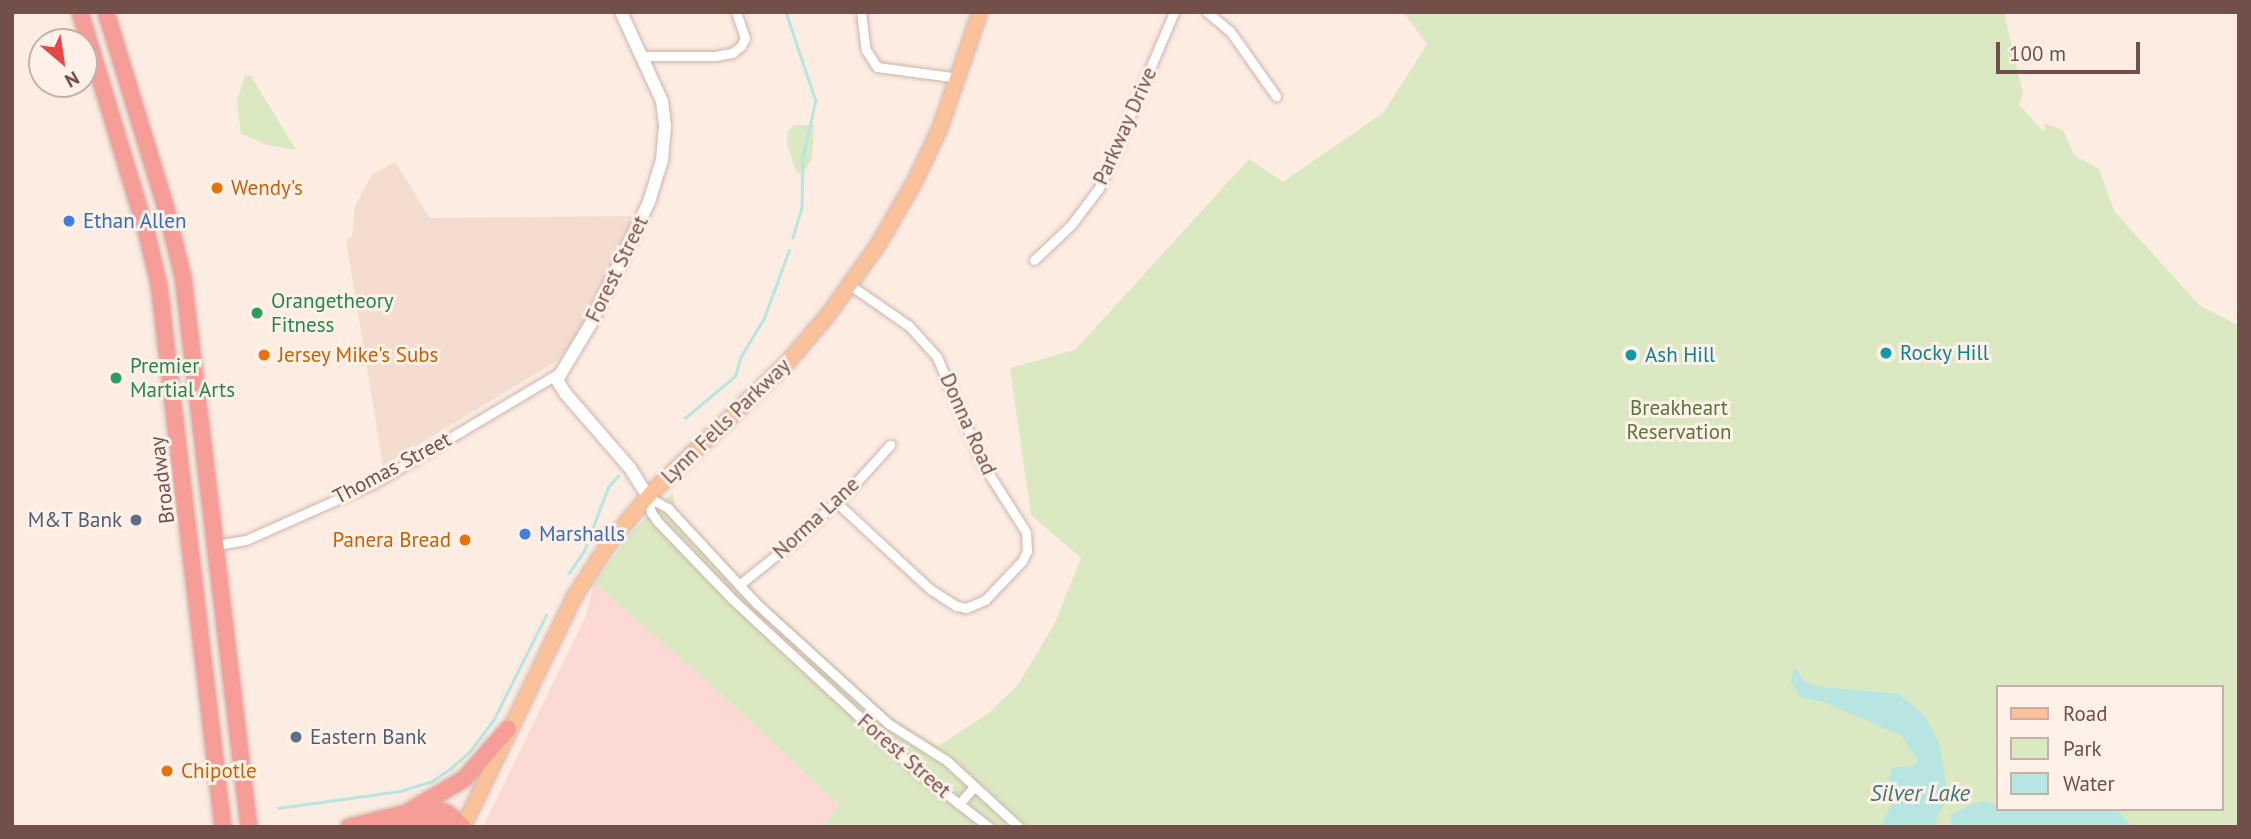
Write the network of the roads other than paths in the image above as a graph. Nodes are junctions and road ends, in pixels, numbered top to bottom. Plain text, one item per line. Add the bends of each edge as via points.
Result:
1 (80, 12) edge
2 (106, 12) edge
3 (621, 12) edge
4 (736, 12) edge
5 (861, 12) edge
6 (980, 12) edge
7 (1174, 12) edge
8 (1207, 12) edge
9 (643, 55) junction
10 (959, 78) junction
11 (1276, 96) dead end
12 (1034, 260) dead end
13 (850, 285) junction
14 (559, 373) junction
15 (890, 445) dead end
16 (648, 497) junction
17 (836, 502) junction
18 (217, 545) junction
19 (738, 585) junction
20 (508, 729) junction
21 (974, 787) junction
22 (959, 804) junction
23 (411, 810) junction
24 (223, 827) edge
25 (249, 827) edge
26 (349, 827) edge
27 (398, 827) edge
28 (443, 827) edge
29 (452, 827) edge
30 (463, 827) edge
31 (989, 827) edge
32 (1019, 827) edge

1 - 24 highway, Broadway via 146,230 160,293
2 - 18 highway via 179,255
3 - 9 street, Forest Street
4 - 9 street via 744,40 732,53 715,57
5 - 10 street via 866,50 877,67
6 - 10 main road, Lynn Fells Parkway
7 - 12 street, Parkway Drive via 1107,175 1072,225
8 - 11 street via 1230,31
9 - 14 street, Forest Street via 660,94 664,118 657,181 590,324
10 - 13 main road, Lynn Fells Parkway via 915,181
13 - 16 main road, Lynn Fells Parkway via 787,363
13 - 17 street, Donna Road via 909,326 937,357 982,463 1026,532 1027,551 985,600 966,608 956,606 930,589
14 - 16 street, Forest Street via 559,385 630,468
14 - 18 street, Thomas Street via 374,483 246,540
15 - 17 street, Norma Lane
16 - 19 street, Forest Street via 668,508
16 - 20 main road, Lynn Fells Parkway via 586,578
16 - 22 street, Forest Street via 658,522 732,599
17 - 19 street, Norma Lane
18 - 25 highway
19 - 21 street, Forest Street via 889,724 947,761
20 - 23 highway via 464,779
20 - 30 main road, Lynn Fells Parkway
21 - 22 street, Forest Street
21 - 32 street, Forest Street
22 - 31 street, Forest Street
23 - 26 highway
23 - 30 highway via 443,811
27 - 28 highway
29 - 30 highway

